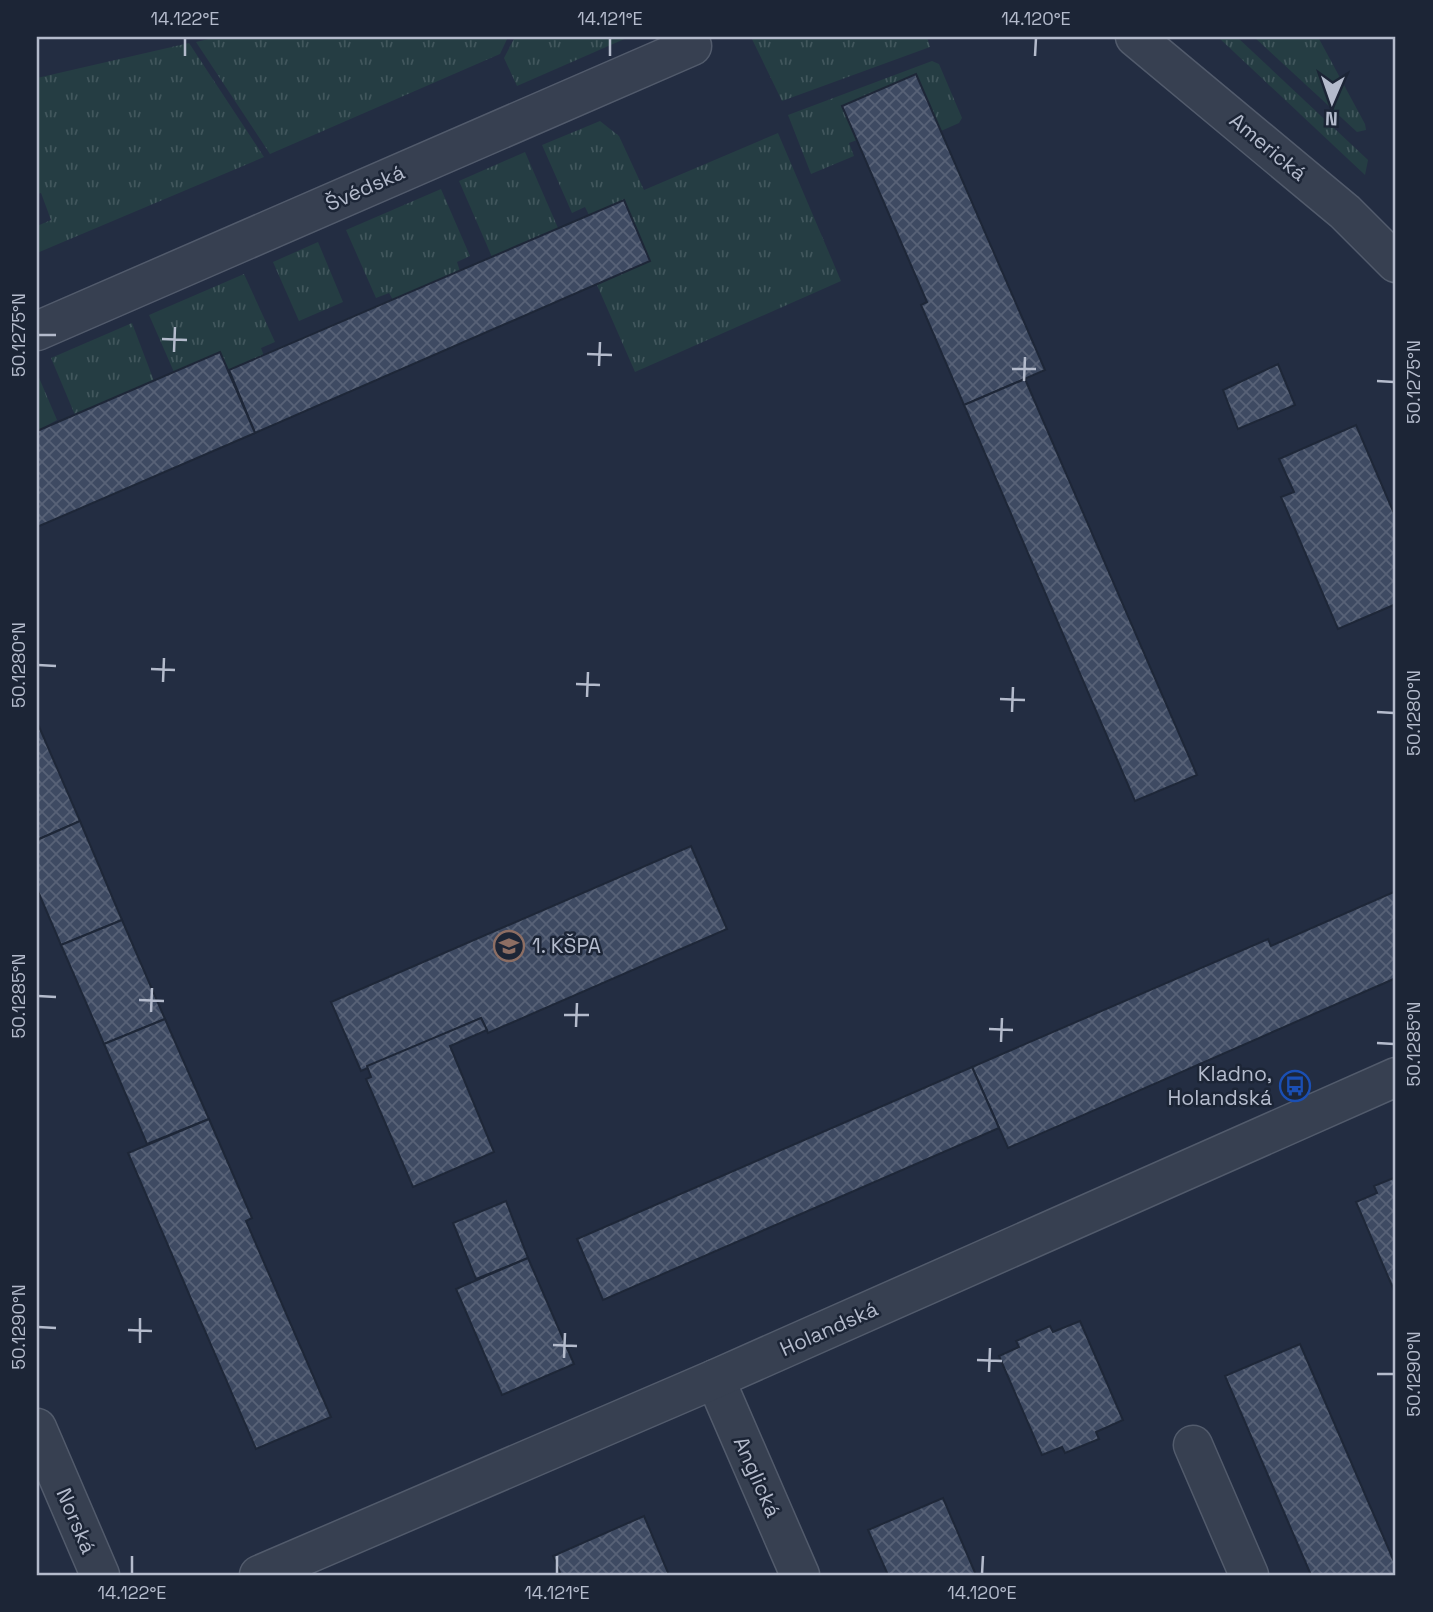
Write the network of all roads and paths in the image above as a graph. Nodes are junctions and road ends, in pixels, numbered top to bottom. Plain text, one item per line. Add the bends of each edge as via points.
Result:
1 (1135, 37) edge
2 (692, 46) dead end
3 (1396, 263) edge
4 (37, 331) edge
5 (1396, 1077) edge
6 (715, 1379) junction
7 (37, 1428) edge
8 (1193, 1445) dead end
9 (100, 1575) edge
10 (258, 1575) edge
11 (800, 1575) edge
12 (1249, 1575) edge

1 - 3 street, Americká via 1345,212
2 - 4 street, Švédská
5 - 6 street, Holandská
6 - 10 street, Holandská
6 - 11 street, Anglická
7 - 9 street, Norská
8 - 12 street

